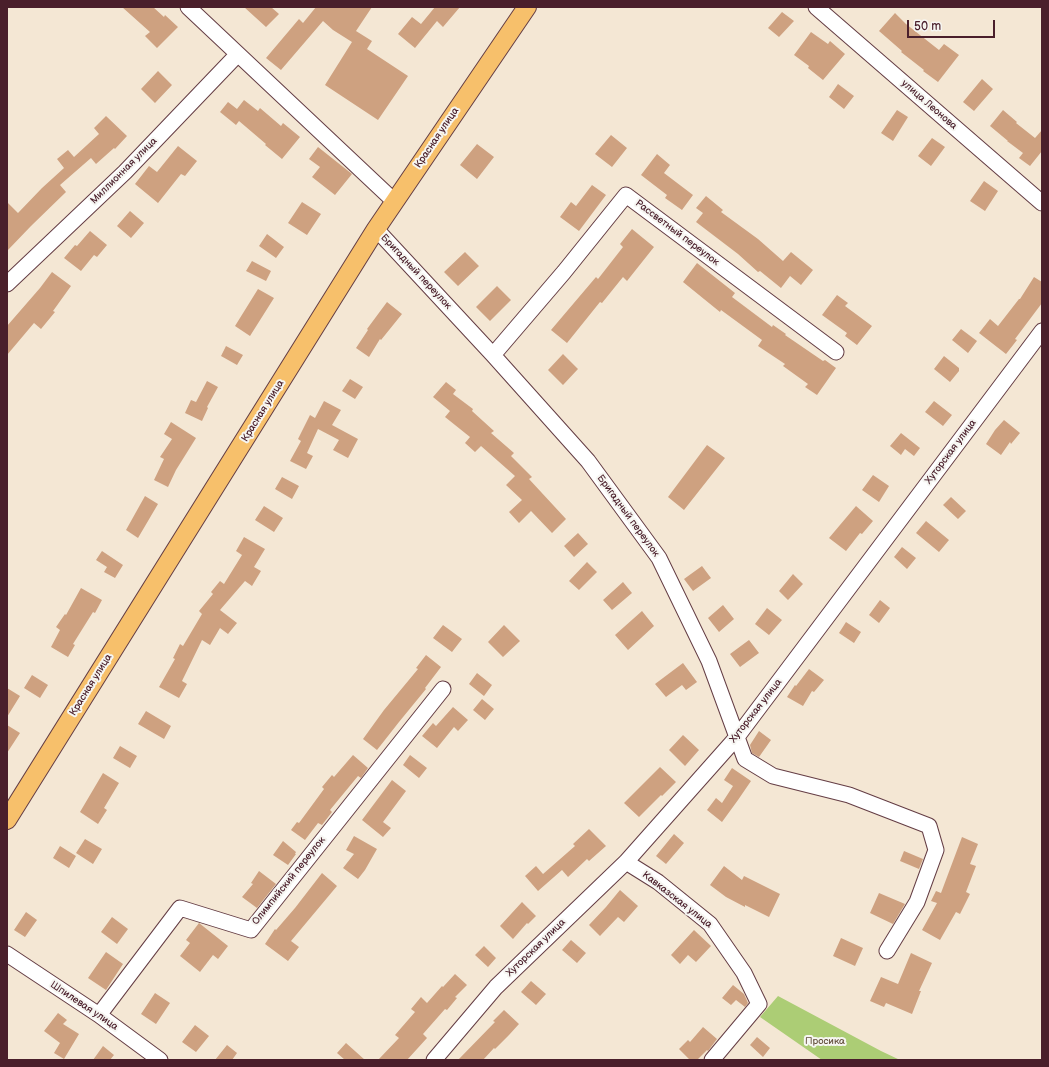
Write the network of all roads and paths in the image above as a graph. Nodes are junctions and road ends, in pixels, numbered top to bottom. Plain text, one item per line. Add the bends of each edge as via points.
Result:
1 (527, 7) edge
2 (816, 7) edge
3 (195, 10) edge
4 (237, 55) junction
5 (394, 201) junction
6 (1042, 203) edge
7 (376, 229) junction
8 (7, 284) edge
9 (1042, 331) edge
10 (836, 352) dead end
11 (493, 355) junction
12 (443, 689) dead end
13 (737, 737) junction
14 (7, 820) edge
15 (626, 862) junction
16 (887, 951) dead end
17 (7, 954) edge
18 (99, 1015) junction
19 (160, 1060) edge
20 (434, 1060) edge
21 (712, 1060) edge

1 - 5 main road, Красная улица
2 - 6 street, улица Леонова
3 - 4 street
4 - 5 street
4 - 8 street, Миллионная улица via 125,172
5 - 7 main road, Красная улица
7 - 11 street, Бригадный переулок
7 - 14 main road, Красная улица
9 - 13 street, Хуторская улица
10 - 11 street, Рассветный переулок via 626,195
11 - 13 street, Бригадный переулок via 588,461 659,558 709,661
12 - 18 street, Олимпийский переулок via 251,930 180,908
13 - 15 street, Хуторская улица
13 - 16 street, Бригадный переулок via 745,759 773,776 849,795 929,826 936,850 917,902
15 - 20 street, Хуторская улица via 496,987
15 - 21 street, Кавказская улица via 658,882 710,924 744,973 759,1004
17 - 18 street, Шпилевая улица
18 - 19 street, Шпилевая улица

